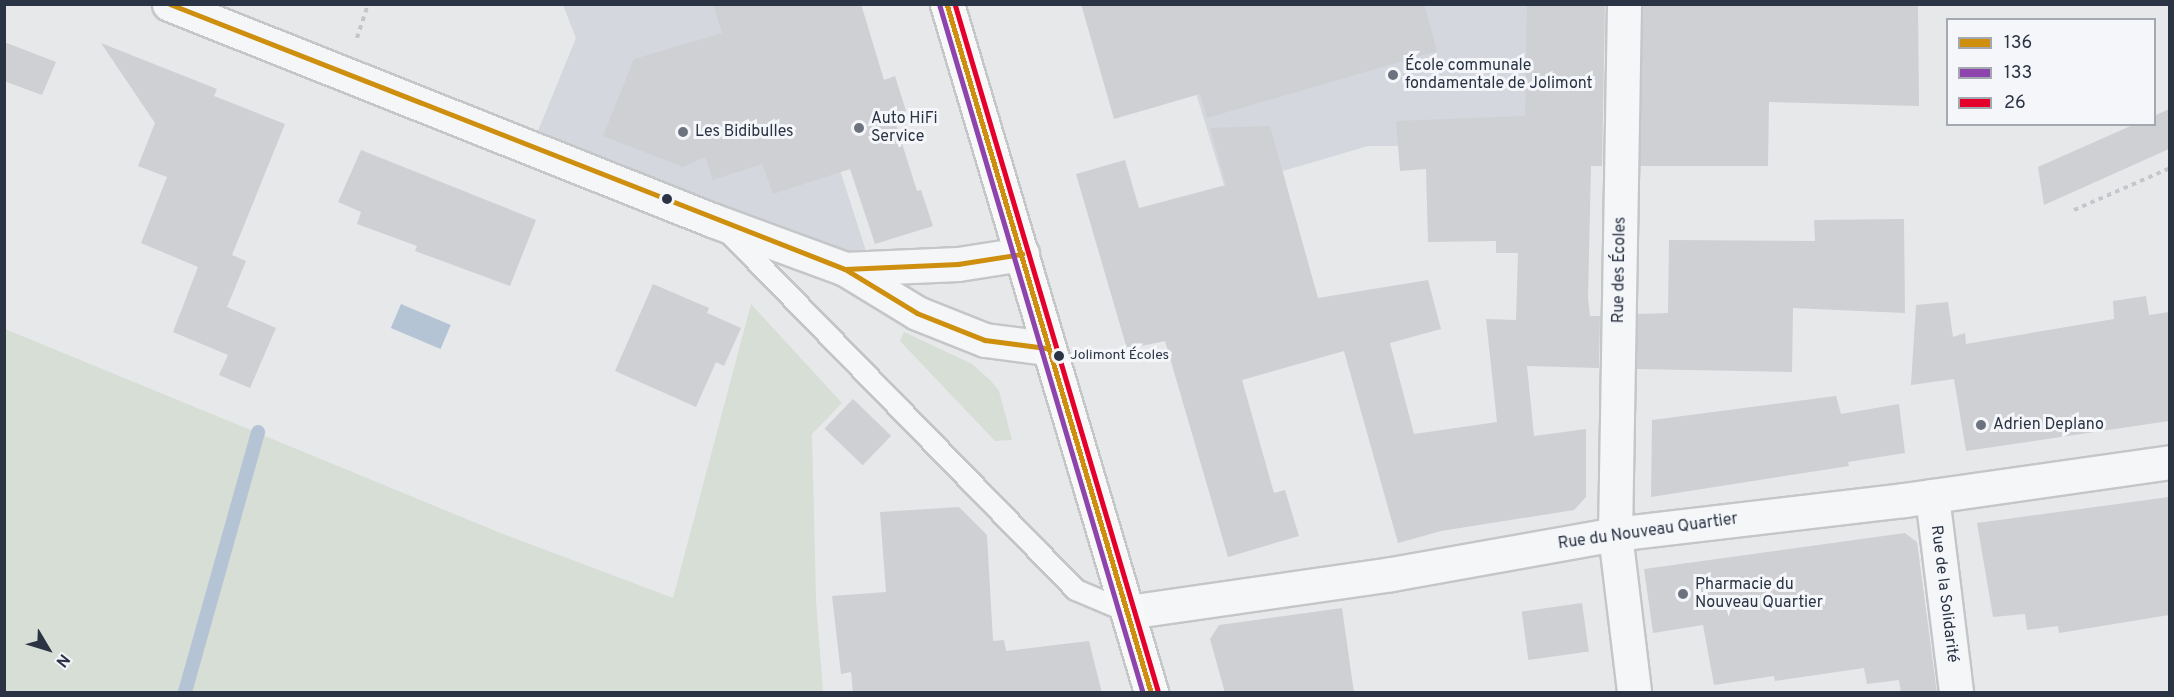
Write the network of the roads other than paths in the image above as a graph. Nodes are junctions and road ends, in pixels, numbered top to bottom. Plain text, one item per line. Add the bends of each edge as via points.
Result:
1 (169, 4) edge
2 (947, 4) edge
3 (1624, 4) edge
4 (719, 223) junction
5 (1022, 254) junction
6 (845, 269) junction
7 (1047, 348) junction
8 (2169, 462) edge
9 (1932, 496) junction
10 (1616, 534) junction
11 (1128, 612) junction
12 (1151, 693) edge
13 (1634, 693) edge
14 (1956, 693) edge

1 - 4 street
2 - 5 main road
3 - 10 street, Rue des Écoles
4 - 6 street
4 - 11 lane via 1076,590
5 - 6 street via 958,264
5 - 7 main road
6 - 7 street via 917,313 985,340
7 - 11 main road
8 - 9 street, Rue du Nouveau Quartier
9 - 10 street, Rue du Nouveau Quartier
9 - 14 street, Rue de la Solidarité
10 - 11 street, Rue du Nouveau Quartier via 1391,574
10 - 13 street, Rue des Écoles
11 - 12 main road

